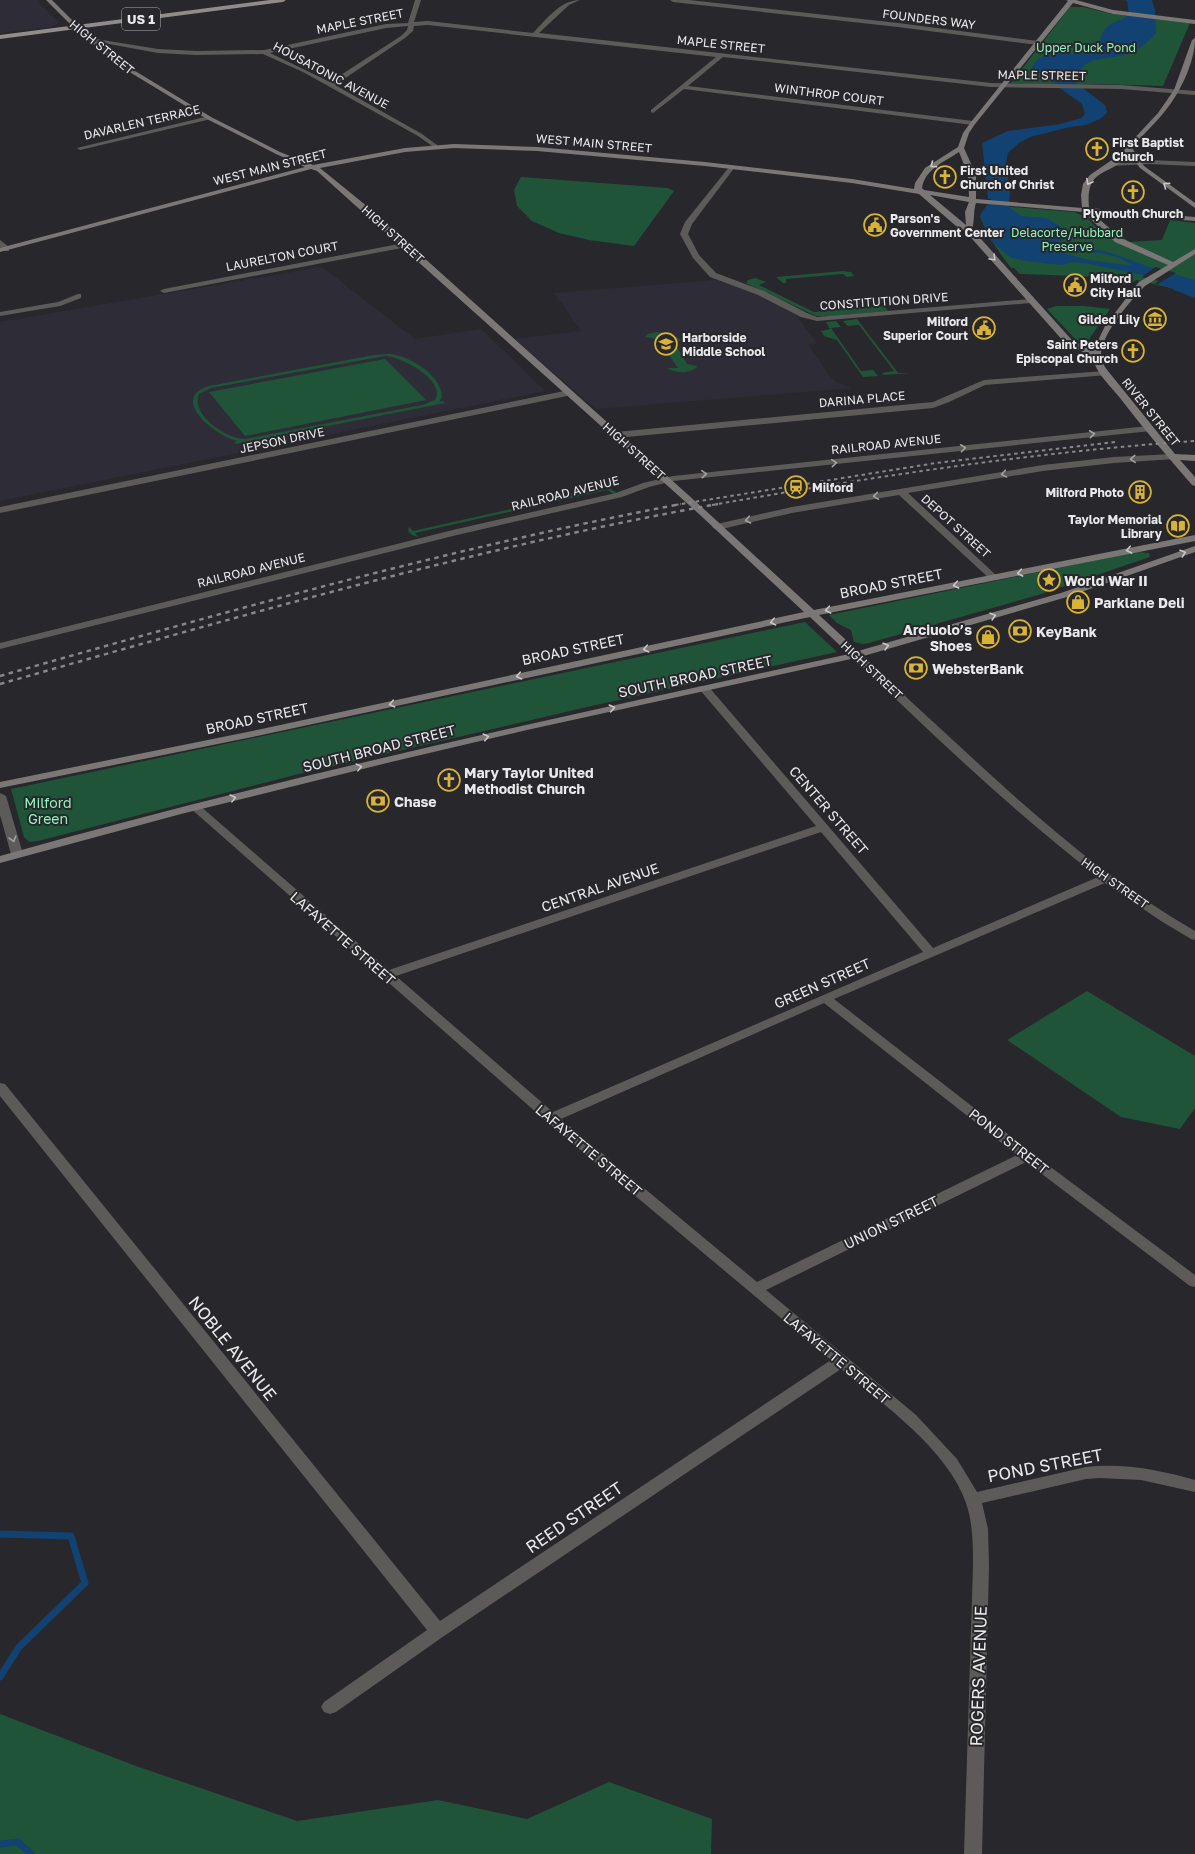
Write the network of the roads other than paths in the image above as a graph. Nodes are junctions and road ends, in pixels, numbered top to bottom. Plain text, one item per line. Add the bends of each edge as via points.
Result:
1 (49, 0) edge
2 (283, 0) edge
3 (418, 0) edge
4 (577, 0) edge
5 (673, 0) edge
6 (1070, 0) edge
7 (1195, 22) edge
8 (410, 23) junction
9 (76, 27) junction
10 (534, 34) junction
11 (0, 37) edge
12 (90, 40) junction
13 (1195, 42) edge
14 (1038, 43) junction
15 (264, 52) junction
16 (722, 55) junction
17 (330, 85) junction
18 (683, 86) junction
19 (1002, 86) junction
20 (1177, 90) junction
21 (1195, 92) edge
22 (653, 111) dead end
23 (209, 118) junction
24 (973, 123) junction
25 (435, 146) junction
26 (80, 148) dead end
27 (961, 148) junction
28 (1129, 150) junction
29 (1138, 163) junction
30 (1112, 164) junction
31 (1195, 164) edge
32 (312, 167) junction
33 (732, 167) junction
34 (918, 192) junction
35 (973, 201) junction
36 (1195, 206) edge
37 (1086, 211) junction
38 (1195, 219) edge
39 (968, 229) junction
40 (0, 242) edge
41 (404, 245) junction
42 (3, 249) edge
43 (1195, 251) edge
44 (1169, 267) junction
45 (164, 291) dead end
46 (78, 296) dead end
47 (1031, 301) junction
48 (0, 314) edge
49 (1097, 356) junction
50 (1105, 373) junction
51 (569, 394) junction
52 (1148, 429) junction
53 (616, 435) junction
54 (1172, 457) junction
55 (1195, 458) edge
56 (666, 479) junction
57 (1195, 483) edge
58 (900, 492) junction
59 (0, 510) edge
60 (717, 527) junction
61 (1195, 538) edge
62 (1154, 545) junction
63 (1195, 549) edge
64 (1168, 558) junction
65 (994, 578) junction
66 (811, 614) junction
67 (0, 646) edge
68 (856, 655) junction
69 (704, 688) junction
70 (0, 785) edge
71 (0, 796) edge
72 (195, 807) junction
73 (823, 827) junction
74 (17, 854) junction
75 (0, 860) edge
76 (1106, 878) junction
77 (1195, 936) edge
78 (930, 952) junction
79 (386, 975) junction
80 (826, 998) junction
81 (0, 1087) edge
82 (551, 1118) junction
83 (1027, 1156) junction
84 (1195, 1282) edge
85 (755, 1289) junction
86 (840, 1362) junction
87 (1195, 1486) edge
88 (973, 1499) junction
89 (438, 1631) junction
90 (330, 1707) dead end
91 (974, 1854) edge

1 - 9 main road, HIGH STREET
2 - 9 main road, US 1
3 - 8 street
4 - 10 street via 567,4
5 - 14 street, FOUNDERS WAY
6 - 7 main road via 1123,14
6 - 14 main road
8 - 10 street, MAPLE STREET via 445,24
8 - 15 street, MAPLE STREET
8 - 17 street via 411,28 403,37
9 - 11 main road, US 1
9 - 12 main road, HIGH STREET
10 - 16 street, MAPLE STREET
12 - 15 street, HOUSATONIC AVENUE via 158,51
12 - 23 main road, HIGH STREET via 120,64
13 - 20 main road
14 - 19 main road
15 - 17 street, HOUSATONIC AVENUE
16 - 18 street
16 - 19 street, MAPLE STREET
17 - 25 street, HOUSATONIC AVENUE
18 - 22 street
18 - 24 street, WINTHROP COURT
19 - 20 street, MAPLE STREET
19 - 24 main road
20 - 21 street, MAPLE STREET
20 - 28 main road
23 - 26 street, DAVARLEN TERRACE
23 - 32 main road, HIGH STREET
24 - 27 main road
25 - 32 main road, WEST MAIN STREET
25 - 33 main road, WEST MAIN STREET via 510,148
27 -> 34 main road via 927,170 919,183
27 - 35 main road via 972,175
28 - 29 main road
28 - 30 main road
29 - 30 street
29 - 31 street
36 -> 29 main road
30 -> 37 main road via 1087,181
32 - 41 main road, HIGH STREET via 319,170
32 - 42 main road, WEST MAIN STREET
33 - 34 main road, WEST MAIN STREET via 852,181
33 - 47 street, CONSTITUTION DRIVE via 688,224 684,234 687,243 713,275 761,293 817,319
34 - 35 main road, WEST MAIN STREET
34 - 39 main road
35 - 37 main road, WEST MAIN STREET
35 - 39 main road via 969,212
37 - 38 main road, WEST MAIN STREET
37 - 44 main road via 1118,240
39 -> 47 main road
40 - 42 street
41 - 45 street, LAURELTON COURT
41 - 51 main road, HIGH STREET
43 - 44 main road
44 - 49 main road via 1142,284 1106,332 1098,347
46 - 48 street via 60,304
47 - 49 main road via 1068,341
49 - 50 main road, RIVER STREET
50 - 52 main road, RIVER STREET
50 - 53 street, DARINA PLACE via 984,383 933,405
51 - 53 main road, HIGH STREET
51 - 59 street, JEPSON DRIVE
52 - 54 main road, RIVER STREET
56 -> 52 street, RAILROAD AVENUE
53 - 56 main road, HIGH STREET
54 - 55 main road
54 - 57 main road, RIVER STREET
54 -> 58 street via 1043,468
56 - 60 main road, HIGH STREET
56 - 67 street, RAILROAD AVENUE via 639,486 619,495 457,532
58 -> 60 street via 792,510
58 - 65 street, DEPOT STREET
60 - 66 main road, HIGH STREET
61 - 62 main road, BROAD STREET
62 - 64 main road
62 -> 65 main road, BROAD STREET
64 -> 63 main road, SOUTH BROAD STREET
68 -> 64 main road, SOUTH BROAD STREET via 1064,594
65 -> 66 main road, BROAD STREET
66 - 68 main road, HIGH STREET
66 -> 70 main road, BROAD STREET via 257,733
68 - 69 main road, SOUTH BROAD STREET
68 - 76 street, HIGH STREET via 1017,805
72 -> 69 main road, SOUTH BROAD STREET via 527,727
69 - 73 street, CENTER STREET
71 -> 74 street
72 - 74 main road
72 - 79 street, LAFAYETTE STREET
73 - 78 street, CENTER STREET
73 - 79 street, CENTRAL AVENUE
74 - 75 main road
76 - 77 street, HIGH STREET
76 - 78 street, GREEN STREET
78 - 80 street, GREEN STREET
79 - 82 street, LAFAYETTE STREET
80 - 82 street, GREEN STREET
80 - 83 street, POND STREET
81 - 89 street, NOBLE AVENUE
82 - 85 street, LAFAYETTE STREET
83 - 84 street, POND STREET
83 - 85 street, UNION STREET
85 - 86 street, LAFAYETTE STREET
86 - 88 street, LAFAYETTE STREET via 933,1440 955,1468
86 - 89 street, REED STREET
87 - 88 street, POND STREET via 1155,1475 1103,1471
88 - 91 street, ROGERS AVENUE via 978,1517 982,1566
89 - 90 street, REED STREET

